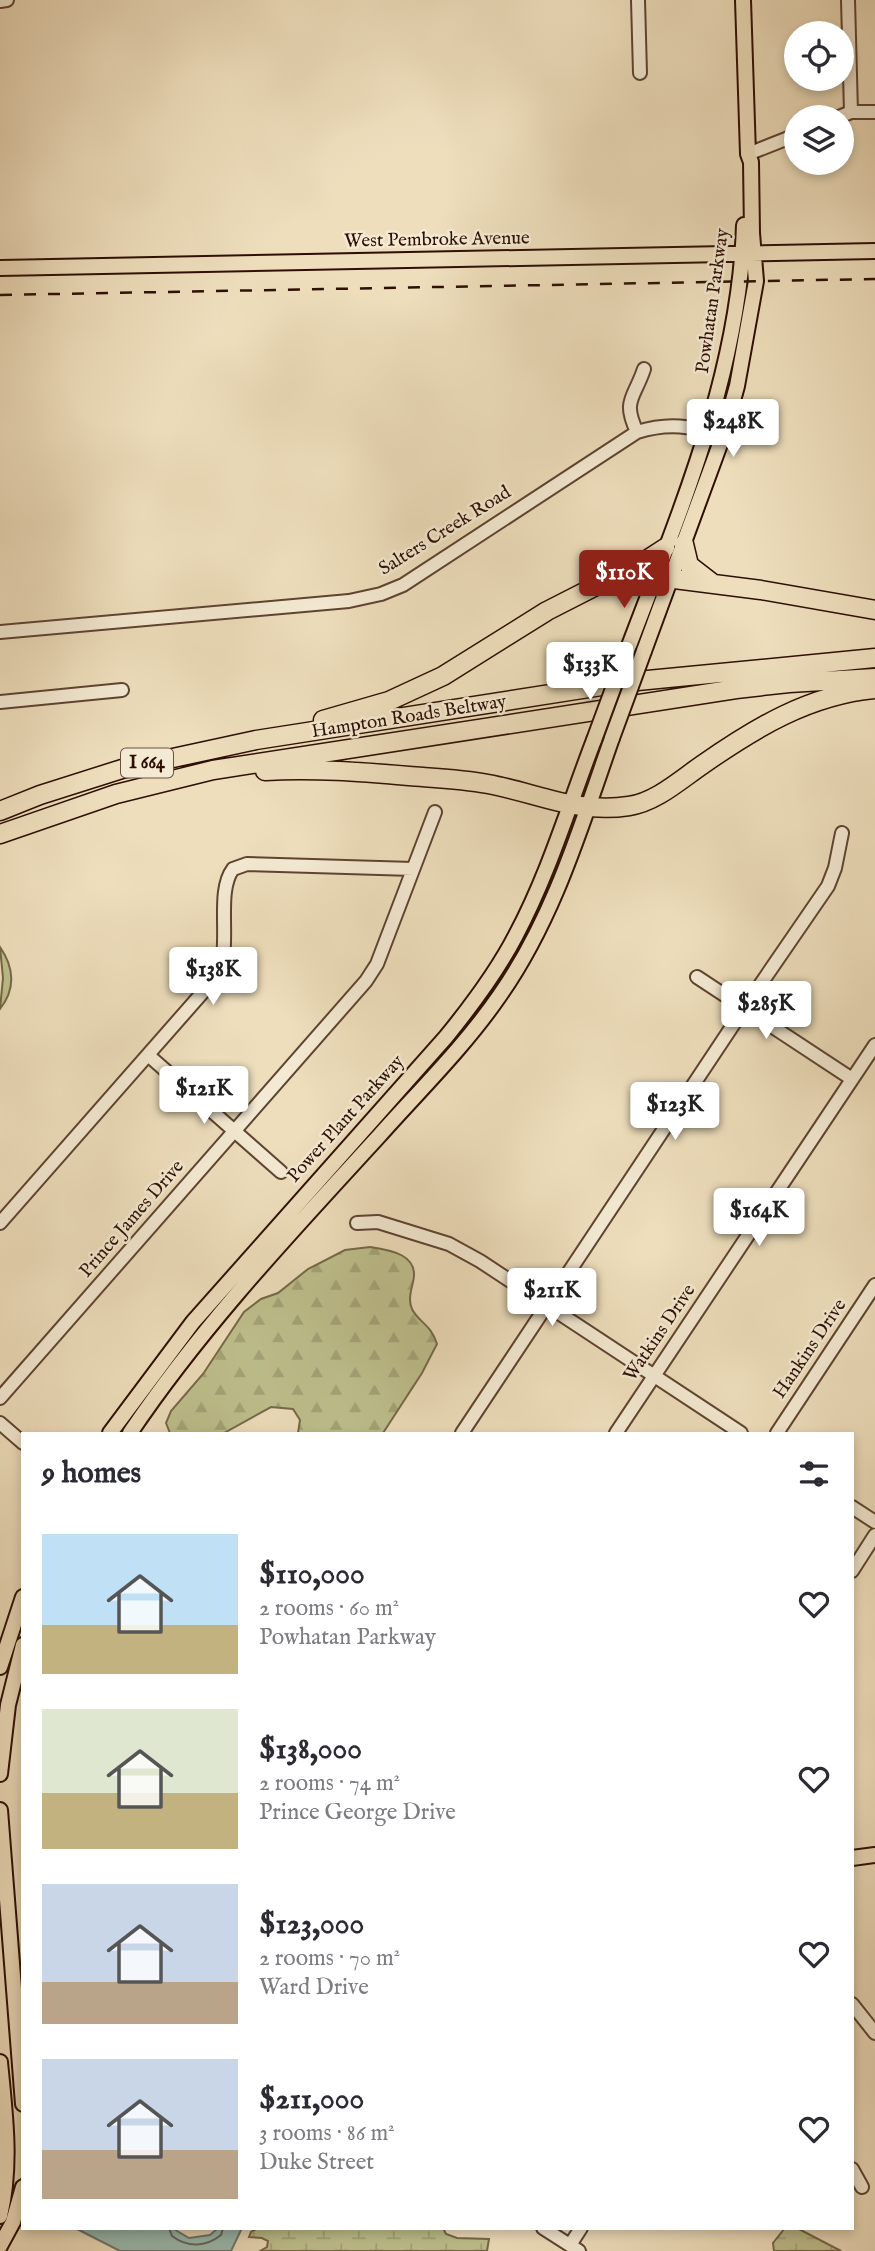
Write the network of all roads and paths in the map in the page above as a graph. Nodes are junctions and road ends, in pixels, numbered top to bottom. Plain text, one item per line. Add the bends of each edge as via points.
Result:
1 (7, 0) edge
2 (638, 0) edge
3 (743, 0) edge
4 (848, 0) edge
5 (0, 1) edge
6 (640, 73) dead end
7 (845, 105) edge
8 (875, 112) edge
9 (854, 114) edge
10 (784, 140) edge
11 (748, 154) junction
12 (875, 251) edge
13 (748, 254) junction
14 (0, 268) edge
15 (644, 369) dead end
16 (636, 432) junction
17 (707, 432) junction
18 (723, 436) junction
19 (684, 544) junction
20 (665, 548) junction
21 (616, 576) junction
22 (663, 578) junction
23 (714, 584) junction
24 (875, 610) edge
25 (0, 632) edge
26 (875, 658) edge
27 (875, 678) edge
28 (875, 689) edge
29 (122, 690) dead end
30 (0, 702) edge
31 (256, 740) junction
32 (214, 770) junction
33 (569, 805) junction
34 (588, 807) junction
35 (0, 811) edge
36 (435, 812) dead end
37 (842, 833) dead end
38 (0, 834) edge
39 (414, 869) junction
40 (697, 976) dead end
41 (745, 1007) junction
42 (875, 1045) edge
43 (148, 1055) junction
44 (852, 1079) junction
45 (235, 1132) junction
46 (281, 1172) dead end
47 (0, 1223) edge
48 (357, 1223) dead end
49 (875, 1286) edge
50 (547, 1304) junction
51 (655, 1375) junction
52 (0, 1398) edge
53 (0, 1423) edge
54 (111, 1432) edge
55 (131, 1432) edge
56 (463, 1432) edge
57 (617, 1432) edge
58 (740, 1432) edge
59 (778, 1432) edge
60 (21, 1441) edge
61 (854, 1508) edge
62 (875, 1522) edge
63 (875, 1535) edge
64 (854, 1567) edge
65 (21, 1603) edge
66 (21, 1653) edge
67 (0, 1667) edge
68 (0, 1774) edge
69 (0, 1810) edge
70 (875, 1855) edge
71 (854, 1858) edge
72 (11, 1944) edge
73 (11, 1961) edge
74 (854, 2007) edge
75 (875, 2033) edge
76 (0, 2066) edge
77 (21, 2068) edge
78 (854, 2173) edge
79 (862, 2187) dead end
80 (21, 2194) edge
81 (0, 2216) edge
82 (546, 2230) edge
83 (579, 2230) edge
84 (0, 2246) edge
85 (574, 2248) edge

1 - 5 street
2 - 6 street
3 - 11 main road, Powhatan Parkway
4 - 7 street
8 - 9 street
10 - 11 street
11 - 13 main road, Powhatan Parkway
12 - 13 main road, West Pembroke Avenue
13 - 14 main road, West Pembroke Avenue
13 - 17 main road, Powhatan Parkway
13 - 18 main road, Powhatan Parkway via 757,281
15 - 16 street via 628,405
16 - 17 street, Salters Creek Road via 666,425
16 - 25 street, Salters Creek Road via 403,585 382,594 349,601
17 - 18 street, Salters Creek Road
17 - 20 main road, Powhatan Parkway
18 - 19 main road, Powhatan Parkway
19 - 22 main road, Powhatan Parkway
19 - 23 highway via 689,565
20 - 21 highway
20 - 22 main road, Powhatan Parkway
21 - 22 highway
21 - 31 highway via 547,611 416,690 370,708 289,726
22 - 23 highway
22 - 33 main road, Powhatan Parkway, bridge via 625,655
22 - 34 main road, Powhatan Parkway, bridge via 644,652
23 - 24 highway
26 - 31 highway, Hampton Roads Beltway / I 664 via 627,682
27 - 32 highway, Hampton Roads Beltway / I 664 via 736,689
28 - 34 highway via 821,700 776,718 647,801
29 - 30 street
31 - 35 highway, Hampton Roads Beltway / I 664 via 122,769
32 - 33 highway via 240,774 334,771 463,780
32 - 38 highway, Hampton Roads Beltway / I 664 via 116,794
33 - 34 highway
33 - 54 main road, Power Plant Parkway via 529,908 477,997 193,1322
34 - 55 main road, Power Plant Parkway via 546,915 500,996 224,1308
36 - 39 street, Prince James Drive
37 - 41 street via 828,886
39 - 43 street via 247,864 233,869 227,876 218,975
39 - 45 street, Prince James Drive via 373,973
40 - 41 street
41 - 44 street
41 - 50 street
42 - 44 street, Watkins Drive
43 - 45 street
43 - 47 street
44 - 51 street, Watkins Drive
45 - 46 street
45 - 52 street, Prince James Drive
48 - 50 street via 378,1222 449,1244
49 - 59 street, Hankins Drive
50 - 51 street
50 - 56 street
51 - 57 street, Watkins Drive
51 - 58 street
53 - 60 street
61 - 62 street
63 - 64 street
65 - 67 main road
66 - 68 main road via 8,1705
69 - 72 main road
70 - 71 main road
72 - 73 main road
73 - 77 main road
74 - 75 street
76 - 81 main road via 8,2158
78 - 79 street
80 - 84 main road
82 - 85 street
83 - 85 street

